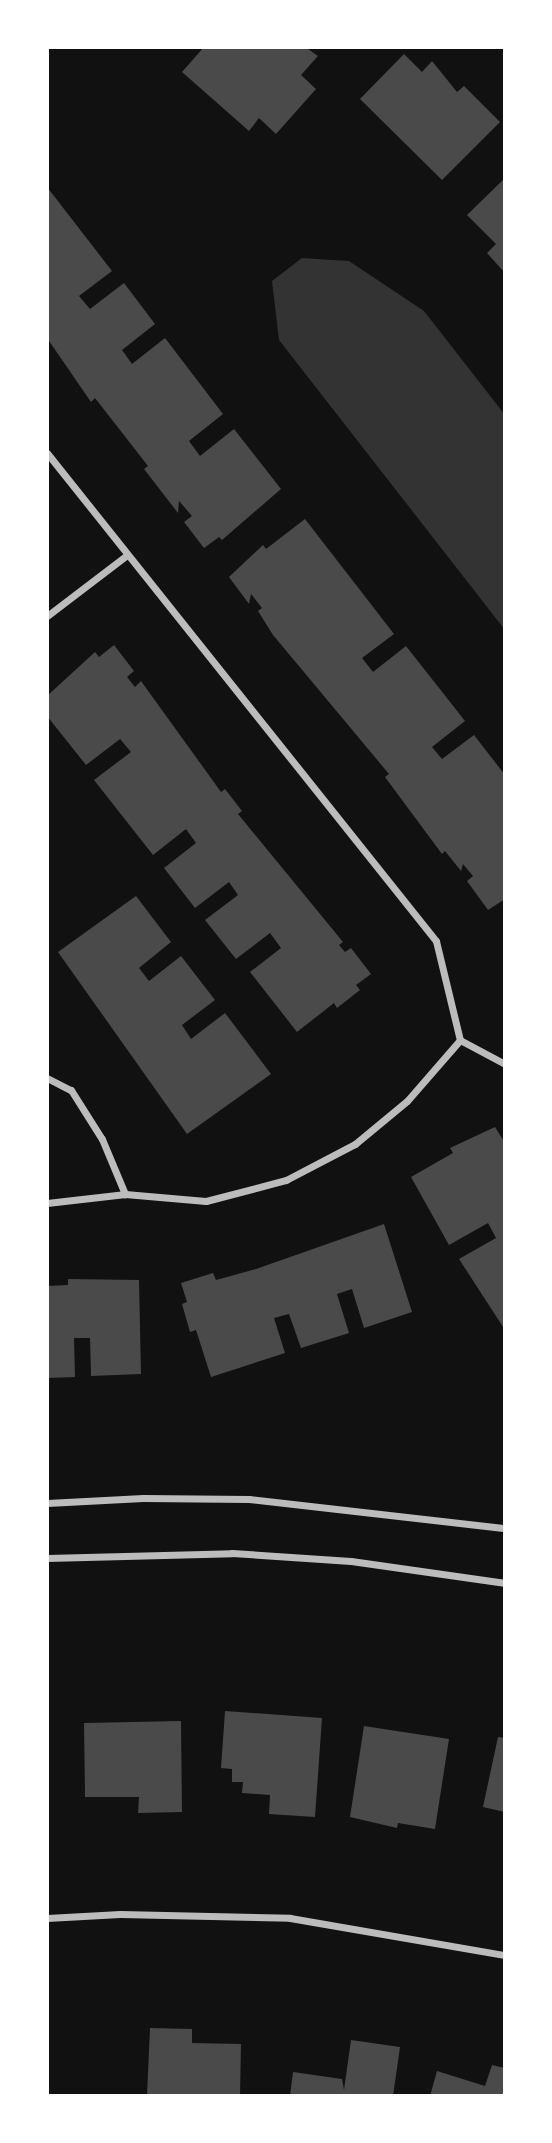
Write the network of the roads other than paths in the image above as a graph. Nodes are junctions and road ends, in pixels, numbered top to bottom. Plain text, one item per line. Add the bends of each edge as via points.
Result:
1 (47, 453) edge
2 (127, 555) junction
3 (47, 616) edge
4 (460, 1041) junction
5 (505, 1064) edge
6 (47, 1078) edge
7 (125, 1194) junction
8 (47, 1203) edge
9 (47, 1503) edge
10 (505, 1528) edge
11 (47, 1558) edge
12 (505, 1583) edge
13 (47, 1918) edge
14 (505, 1955) edge

1 - 2 street
2 - 3 street
2 - 4 street via 436,941
4 - 5 street
4 - 7 street via 407,1101 355,1144 286,1180 206,1201
6 - 7 street via 71,1090 102,1139
7 - 8 street
9 - 10 street via 249,1499
11 - 12 street via 232,1553 351,1560
13 - 14 street via 120,1914 290,1918

